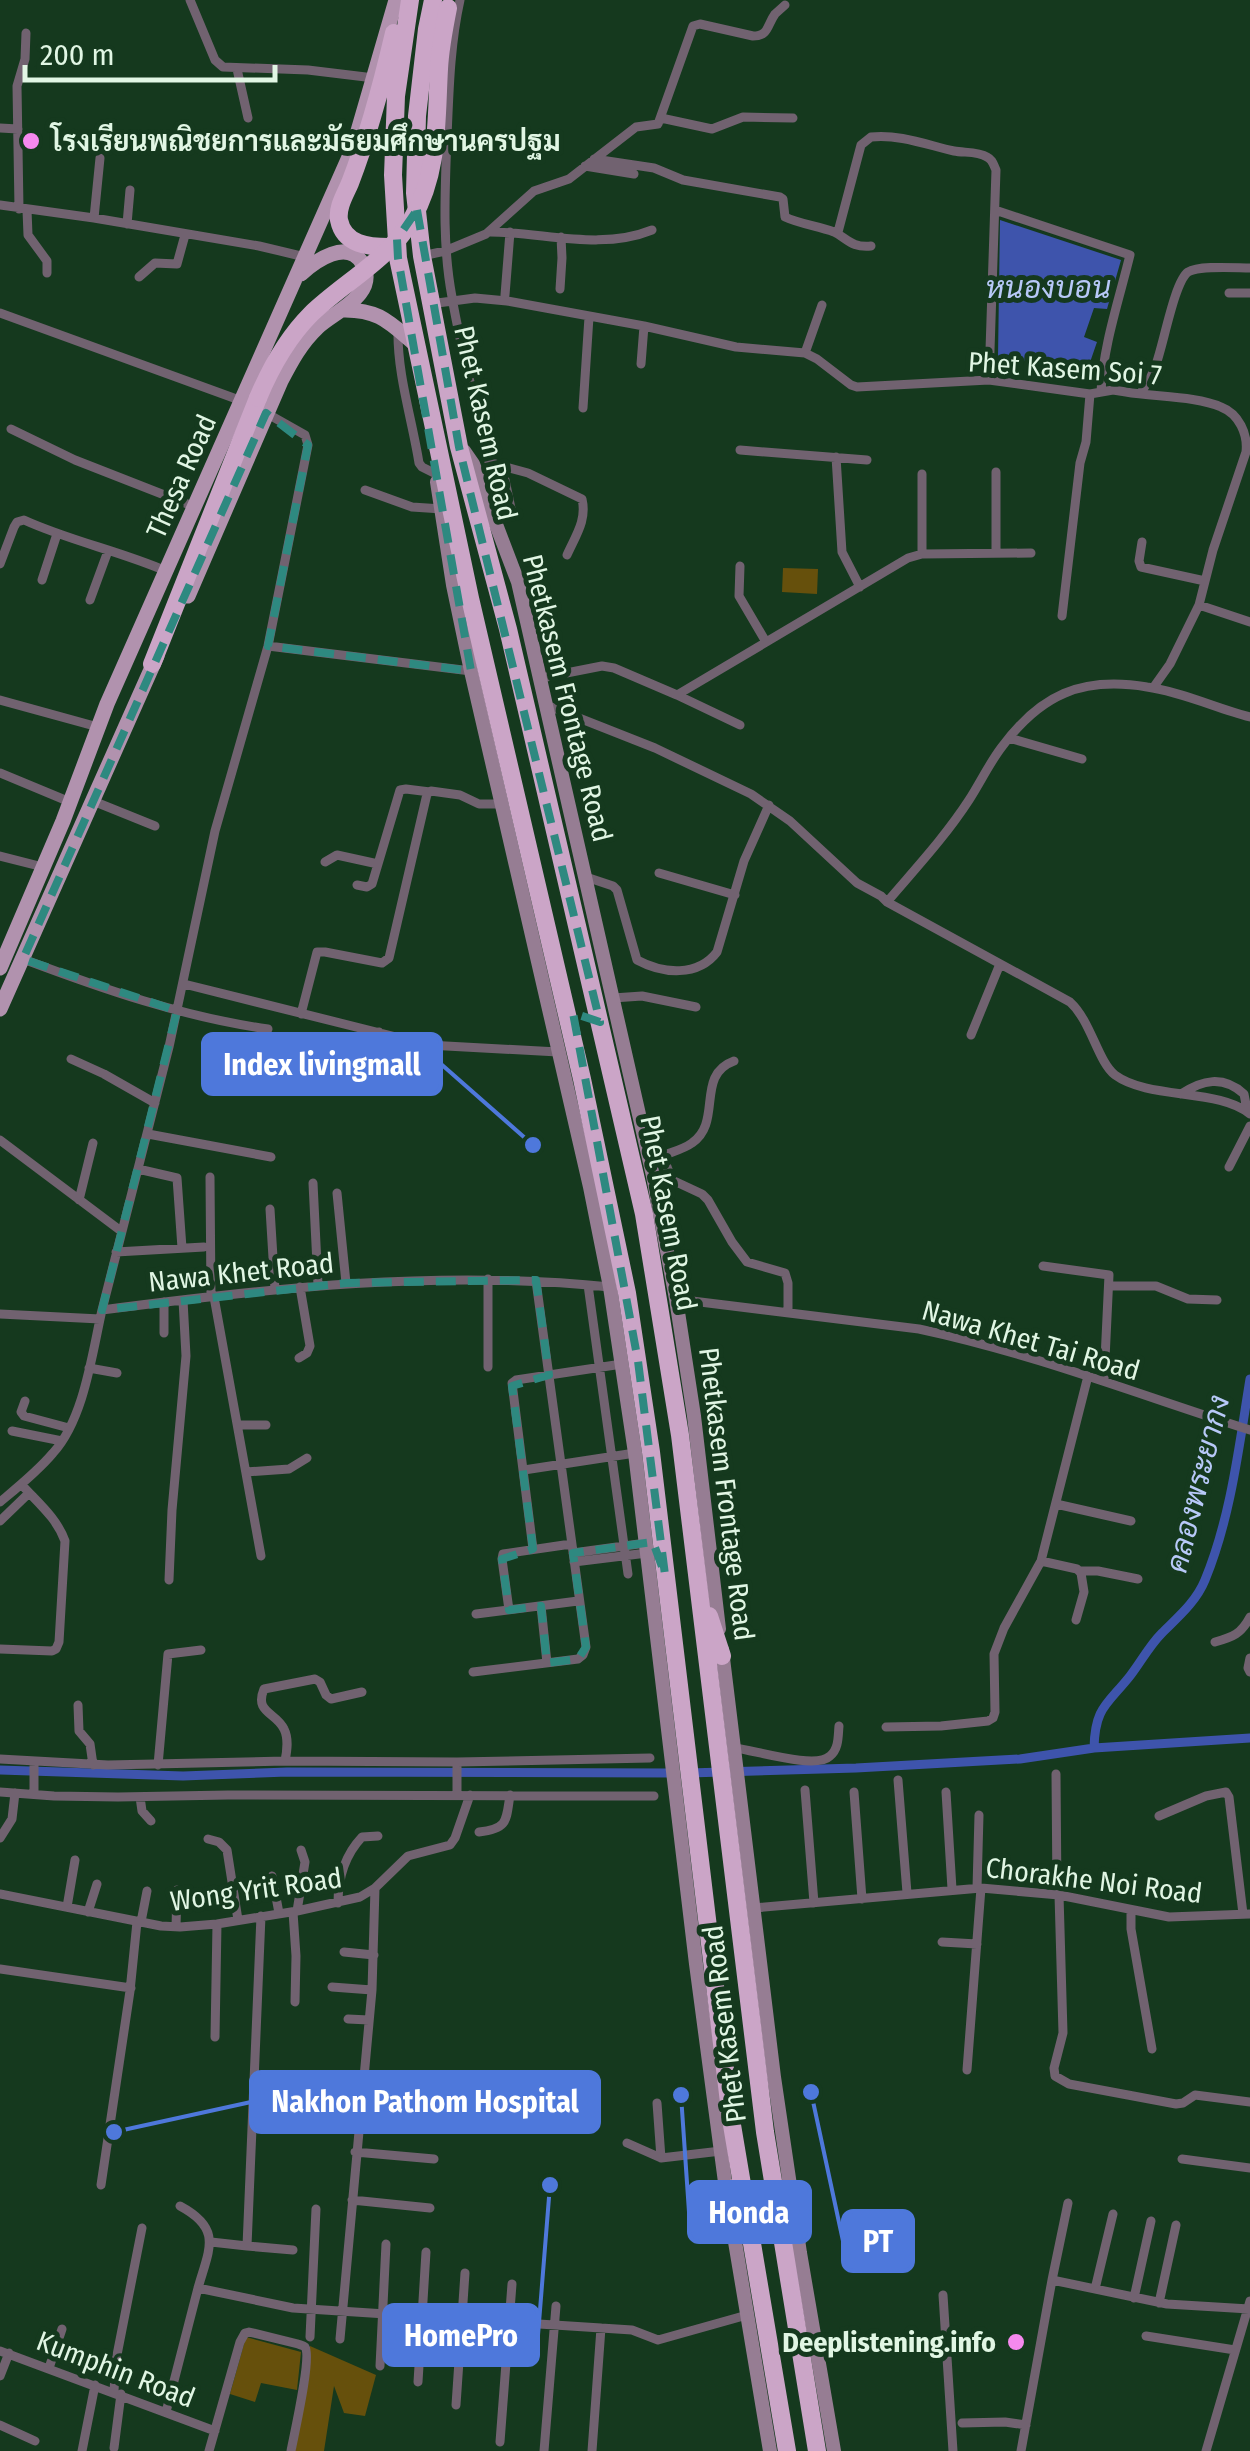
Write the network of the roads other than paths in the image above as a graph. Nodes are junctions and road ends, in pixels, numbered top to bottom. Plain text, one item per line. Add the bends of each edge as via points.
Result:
1 (190, 0) edge
2 (399, 0) edge
3 (410, 0) edge
4 (448, 2) edge
5 (785, 5) dead end
6 (26, 33) dead end
7 (237, 69) junction
8 (374, 78) junction
9 (248, 118) dead end
10 (793, 118) dead end
11 (659, 121) junction
12 (0, 128) edge
13 (18, 129) junction
14 (100, 158) dead end
15 (590, 163) junction
16 (634, 174) dead end
17 (130, 190) dead end
18 (0, 205) edge
19 (23, 210) junction
20 (995, 210) junction
21 (94, 218) junction
22 (127, 224) junction
23 (652, 230) dead end
24 (490, 232) junction
25 (510, 232) junction
26 (838, 232) junction
27 (184, 235) junction
28 (561, 237) junction
29 (389, 246) junction
30 (871, 246) dead end
31 (445, 251) junction
32 (422, 256) junction
33 (304, 257) junction
34 (1250, 268) edge
35 (47, 273) dead end
36 (139, 277) dead end
37 (297, 278) junction
38 (560, 289) dead end
39 (1229, 293) dead end
40 (1250, 293) edge
41 (505, 294) dead end
42 (452, 300) junction
43 (430, 304) junction
44 (822, 305) dead end
45 (342, 310) junction
46 (0, 313) edge
47 (590, 317) junction
48 (644, 326) junction
49 (398, 330) junction
50 (416, 345) junction
51 (805, 352) junction
52 (640, 364) dead end
53 (989, 380) junction
54 (1096, 393) junction
55 (1140, 394) junction
56 (255, 404) junction
57 (478, 408) junction
58 (584, 408) dead end
59 (454, 417) junction
60 (10, 430) dead end
61 (437, 444) junction
62 (459, 447) junction
63 (740, 450) dead end
64 (1248, 452) edge
65 (836, 458) junction
66 (866, 460) dead end
67 (489, 462) junction
68 (502, 466) junction
69 (996, 472) dead end
70 (436, 474) junction
71 (922, 474) dead end
72 (479, 480) junction
73 (365, 490) dead end
74 (195, 507) junction
75 (442, 509) junction
76 (512, 513) dead end
77 (58, 534) junction
78 (1142, 542) dead end
79 (108, 551) junction
80 (1031, 553) dead end
81 (567, 554) dead end
82 (922, 554) junction
83 (996, 554) junction
84 (0, 564) edge
85 (740, 566) dead end
86 (166, 571) junction
87 (42, 580) dead end
88 (1205, 581) junction
89 (860, 587) junction
90 (90, 600) dead end
91 (1199, 605) junction
92 (1062, 616) dead end
93 (1250, 622) edge
94 (766, 642) junction
95 (268, 646) junction
96 (152, 664) joint
97 (471, 672) junction
98 (541, 678) junction
99 (1153, 688) junction
100 (678, 694) junction
101 (0, 700) edge
102 (546, 705) junction
103 (1250, 717) edge
104 (740, 725) dead end
105 (98, 727) junction
106 (1009, 738) junction
107 (1082, 759) dead end
108 (0, 773) edge
109 (430, 792) junction
110 (93, 800) junction
111 (70, 802) junction
112 (501, 804) junction
113 (768, 805) junction
114 (62, 822) junction
115 (155, 826) dead end
116 (80, 830) junction
117 (0, 856) edge
118 (324, 862) dead end
119 (378, 864) junction
120 (659, 873) dead end
121 (40, 875) junction
122 (586, 877) junction
123 (357, 885) dead end
124 (54, 889) junction
125 (734, 894) junction
126 (887, 902) junction
127 (23, 958) junction
128 (1000, 964) junction
129 (0, 968) edge
130 (184, 984) junction
131 (613, 998) junction
132 (0, 1008) edge
133 (696, 1008) dead end
134 (178, 1011) junction
135 (302, 1014) junction
136 (600, 1022) junction
137 (268, 1030) dead end
138 (379, 1032) junction
139 (971, 1035) dead end
140 (558, 1052) junction
141 (71, 1059) dead end
142 (734, 1061) dead end
143 (324, 1071) dead end
144 (1180, 1094) junction
145 (156, 1103) junction
146 (1248, 1112) edge
147 (592, 1122) junction
148 (1250, 1126) edge
149 (148, 1134) junction
150 (0, 1140) edge
151 (94, 1143) dead end
152 (271, 1157) dead end
153 (656, 1157) junction
154 (1229, 1168) dead end
155 (138, 1169) junction
156 (210, 1177) dead end
157 (313, 1183) dead end
158 (336, 1193) dead end
159 (79, 1200) junction
160 (270, 1208) dead end
161 (121, 1231) junction
162 (204, 1247) dead end
163 (182, 1248) junction
164 (116, 1252) junction
165 (1044, 1266) dead end
166 (488, 1278) junction
167 (536, 1281) junction
168 (346, 1282) junction
169 (318, 1285) junction
170 (588, 1285) junction
171 (1109, 1286) junction
172 (300, 1287) junction
173 (610, 1287) junction
174 (275, 1290) junction
175 (213, 1297) junction
176 (676, 1298) junction
177 (183, 1300) junction
178 (1217, 1300) dead end
179 (164, 1302) junction
180 (788, 1312) junction
181 (0, 1314) edge
182 (101, 1315) junction
183 (164, 1333) dead end
184 (299, 1358) dead end
185 (622, 1364) junction
186 (488, 1367) dead end
187 (600, 1367) junction
188 (89, 1368) junction
189 (116, 1373) dead end
190 (549, 1374) junction
191 (1088, 1376) junction
192 (1104, 1380) junction
193 (24, 1401) dead end
194 (266, 1424) dead end
195 (238, 1425) junction
196 (69, 1428) junction
197 (1250, 1430) edge
198 (12, 1432) dead end
199 (62, 1441) junction
200 (635, 1453) junction
201 (307, 1458) dead end
202 (612, 1458) junction
203 (560, 1465) junction
204 (524, 1470) junction
205 (246, 1472) junction
206 (21, 1484) junction
207 (30, 1494) junction
208 (0, 1502) edge
209 (1056, 1504) junction
210 (1131, 1520) dead end
211 (0, 1521) edge
212 (646, 1540) junction
213 (533, 1550) junction
214 (624, 1551) junction
215 (573, 1553) junction
216 (261, 1556) dead end
217 (1041, 1561) junction
218 (1080, 1571) junction
219 (628, 1574) dead end
220 (665, 1575) junction
221 (1138, 1579) dead end
222 (169, 1580) dead end
223 (697, 1582) junction
224 (578, 1601) junction
225 (541, 1606) junction
226 (509, 1610) junction
227 (476, 1614) dead end
228 (1250, 1617) edge
229 (1076, 1620) dead end
230 (1247, 1633) edge
231 (1215, 1642) dead end
232 (0, 1648) edge
233 (201, 1650) dead end
234 (722, 1656) junction
235 (1250, 1658) edge
236 (547, 1663) junction
237 (472, 1672) dead end
238 (1250, 1672) edge
239 (362, 1692) dead end
240 (78, 1705) dead end
241 (839, 1726) dead end
242 (886, 1727) dead end
243 (730, 1752) junction
244 (650, 1758) dead end
245 (0, 1760) edge
246 (285, 1761) junction
247 (680, 1761) junction
248 (34, 1763) junction
249 (93, 1764) junction
250 (158, 1765) junction
251 (457, 1765) junction
252 (1056, 1774) dead end
253 (898, 1780) dead end
254 (804, 1790) dead end
255 (457, 1791) junction
256 (0, 1792) edge
257 (854, 1792) dead end
258 (946, 1792) dead end
259 (15, 1793) junction
260 (34, 1794) junction
261 (470, 1795) junction
262 (510, 1795) junction
263 (732, 1795) junction
264 (140, 1796) junction
265 (654, 1796) dead end
266 (978, 1815) dead end
267 (1159, 1816) dead end
268 (152, 1821) dead end
269 (479, 1832) dead end
270 (378, 1836) dead end
271 (0, 1838) edge
272 (208, 1839) dead end
273 (301, 1850) dead end
274 (75, 1860) dead end
275 (272, 1876) dead end
276 (97, 1884) dead end
277 (375, 1888) junction
278 (979, 1888) junction
279 (952, 1889) junction
280 (177, 1890) dead end
281 (147, 1891) dead end
282 (0, 1894) edge
283 (907, 1894) junction
284 (1058, 1895) junction
285 (862, 1899) junction
286 (338, 1903) junction
287 (814, 1903) junction
288 (67, 1907) junction
289 (754, 1908) junction
290 (1130, 1910) junction
291 (295, 1911) junction
292 (88, 1912) junction
293 (279, 1914) junction
294 (1246, 1914) edge
295 (261, 1916) junction
296 (238, 1920) junction
297 (139, 1922) junction
298 (217, 1924) junction
299 (176, 1927) junction
300 (942, 1942) dead end
301 (976, 1944) junction
302 (344, 1952) dead end
303 (374, 1955) junction
304 (0, 1969) edge
305 (332, 1987) dead end
306 (131, 1988) junction
307 (372, 1990) junction
308 (295, 2002) dead end
309 (348, 2020) dead end
310 (368, 2020) junction
311 (215, 2037) dead end
312 (1152, 2050) dead end
313 (967, 2070) dead end
314 (1250, 2102) edge
315 (657, 2103) dead end
316 (627, 2142) dead end
317 (355, 2152) junction
318 (729, 2155) junction
319 (661, 2158) junction
320 (434, 2159) dead end
321 (1182, 2159) dead end
322 (1250, 2168) edge
323 (101, 2185) dead end
324 (352, 2200) junction
325 (1068, 2203) dead end
326 (180, 2206) dead end
327 (430, 2208) dead end
328 (316, 2209) dead end
329 (1113, 2214) dead end
330 (1151, 2221) dead end
331 (731, 2223) joint
332 (1176, 2224) dead end
333 (142, 2228) dead end
334 (211, 2242) junction
335 (386, 2244) dead end
336 (247, 2246) junction
337 (294, 2250) dead end
338 (426, 2252) dead end
339 (465, 2273) dead end
340 (1052, 2280) junction
341 (512, 2284) dead end
342 (198, 2288) junction
343 (1095, 2290) junction
344 (943, 2295) dead end
345 (1134, 2298) junction
346 (1250, 2301) edge
347 (1159, 2303) junction
348 (556, 2306) dead end
349 (310, 2309) junction
350 (1249, 2309) edge
351 (342, 2310) junction
352 (382, 2313) junction
353 (422, 2316) junction
354 (747, 2316) junction
355 (461, 2318) junction
356 (508, 2321) junction
357 (554, 2324) junction
358 (601, 2328) junction
359 (62, 2329) dead end
360 (1146, 2336) dead end
361 (310, 2337) dead end
362 (340, 2338) dead end
363 (1235, 2350) junction
364 (5, 2352) edge
365 (380, 2366) dead end
366 (49, 2368) junction
367 (0, 2376) edge
368 (418, 2382) dead end
369 (95, 2385) junction
370 (118, 2393) junction
371 (456, 2405) dead end
372 (166, 2412) junction
373 (962, 2423) dead end
374 (0, 2425) edge
375 (1026, 2426) junction
376 (215, 2431) junction
377 (35, 2441) dead end
378 (500, 2442) dead end
379 (114, 2448) dead end
380 (82, 2451) edge
381 (209, 2451) edge
382 (291, 2451) edge
383 (544, 2451) edge
384 (592, 2451) edge
385 (770, 2451) edge
386 (787, 2451) edge
387 (817, 2451) edge
388 (834, 2451) edge
389 (953, 2451) edge
390 (1021, 2451) edge
391 (1206, 2451) edge

1 - 7 street via 216,60
2 - 8 main road, Thesa Road
2 - 29 highway via 369,134 338,214 356,242
3 - 50 highway, Phet Kasem Road via 392,175 398,258
4 - 29 highway, bridge via 429,182 411,221
4 - 31 street via 455,23
4 - 32 highway, Phet Kasem Road via 427,29 417,116 414,193
5 - 11 street via 757,37 693,26
6 - 13 street
7 - 8 street
7 - 9 street
8 - 33 main road, Thesa Road via 352,148
10 - 11 street via 743,116 712,128
11 - 15 street via 636,127
12 - 13 street
13 - 19 street
14 - 21 street
15 - 16 street
15 - 24 street via 534,191
15 - 26 street via 654,168 682,180 780,197 785,217
17 - 22 street
18 - 19 street
19 - 21 street
19 - 35 street
20 - 26 street via 996,170 984,155 872,136 859,150
20 - 53 street
20 - 54 street via 1130,255
21 - 22 street
22 - 27 street
23 - 28 street via 596,241
24 - 25 street
24 - 31 street
25 - 28 street
25 - 41 street
26 - 30 street via 848,243
27 - 33 street
27 - 36 street via 177,264 155,262
28 - 38 street
29 - 56 highway, bridge via 292,334
31 - 32 street
31 - 42 street
32 - 43 highway, Phet Kasem Road
33 - 37 main road, Thesa Road
34 - 55 street via 1198,269 1184,276
37 - 45 main road via 327,255 352,254 365,277 356,300
37 - 56 main road, Thesa Road
39 - 40 street
42 - 43 street
42 - 47 street via 507,301
42 - 57 street
43 - 59 highway, Phet Kasem Road
44 - 51 street
45 - 49 main road via 375,313
45 - 56 main road, Thesa Road via 315,330
46 - 56 street
47 - 48 street
47 - 58 street
48 - 51 street via 736,347
48 - 52 street
49 - 50 main road
49 - 70 street via 420,463
50 - 61 highway, Phet Kasem Road
51 - 53 street, Phet Kasem Soi 7 via 857,387
53 - 54 street, Phet Kasem Soi 7
54 - 55 street, Phet Kasem Soi 7
54 - 92 street via 1080,463
55 - 64 street, Phet Kasem Soi 7 via 1222,407 1243,428
56 - 74 main road, Thesa Road
56 - 95 street via 308,439
56 - 96 highway
57 - 59 street
57 - 67 street
59 - 62 highway, Phet Kasem Road
60 - 74 street
61 - 70 main road
61 - 147 highway, Phet Kasem Road
62 - 72 main road, Phetkasem Frontage Road
62 - 136 highway, Phet Kasem Road
63 - 65 street
64 - 88 street, Phet Kasem Soi 7
65 - 66 street
65 - 89 street via 842,552
67 - 68 street
67 - 72 street
68 - 76 street
68 - 81 street via 582,498 582,524
69 - 83 street
70 - 75 main road
71 - 82 street
72 - 98 main road, Phetkasem Frontage Road via 518,582
73 - 75 street via 412,507
74 - 86 main road, Thesa Road
75 - 97 main road
77 - 79 street
77 - 84 street via 17,522
77 - 87 street
78 - 88 street via 1141,566
79 - 86 street
79 - 90 street
80 - 83 street
82 - 83 street
82 - 89 street
85 - 94 street via 739,596
86 - 105 main road, Thesa Road
88 - 91 street, Phet Kasem Soi 7
89 - 94 street
91 - 93 street
91 - 99 street, Phet Kasem Soi 7
94 - 100 street
95 - 97 street
95 - 130 street via 215,831
96 - 110 main road
97 - 112 main road
98 - 100 street via 602,666
98 - 102 main road, Phetkasem Frontage Road
99 - 103 street
99 - 106 street via 1077,687 1033,711
100 - 104 street
101 - 105 street
102 - 113 street via 656,748
102 - 122 main road, Phetkasem Frontage Road
105 - 111 main road, Thesa Road
106 - 107 street
106 - 126 street via 968,802
108 - 111 street
109 - 112 street
109 - 119 street via 402,789
109 - 135 street via 389,958 382,963 317,952
110 - 115 street
110 - 116 main road
111 - 114 main road, Thesa Road
112 - 140 main road
113 - 125 street
113 - 126 street
114 - 116 main road
114 - 121 main road, Thesa Road
116 - 124 main road
117 - 121 street
118 - 119 street via 337,855
119 - 123 street via 372,884
120 - 125 street
121 - 124 main road
121 - 129 main road, Thesa Road
122 - 125 street via 617,890 638,960 677,971 697,969 717,952
122 - 131 main road, Phetkasem Frontage Road
124 - 127 main road
126 - 128 street
127 - 132 main road
127 - 134 street
128 - 139 street
128 - 144 street via 1075,1007 1115,1074
130 - 134 street
130 - 135 street
131 - 133 street via 642,996
131 - 153 main road, Phetkasem Frontage Road
134 - 137 street
134 - 145 street
135 - 138 street
136 - 147 highway via 584,1018 578,1027 592,1082
136 - 223 highway, Phet Kasem Road via 644,1214
138 - 140 street via 438,1046
138 - 143 street via 374,1074
140 - 173 main road
141 - 145 street
142 - 153 street via 712,1081 709,1122 700,1135
144 - 146 street
144 - 146 street via 1202,1082 1229,1084 1244,1094
145 - 149 street
147 - 220 highway, Phet Kasem Road via 636,1344
148 - 154 street
149 - 152 street
149 - 155 street
150 - 159 street
151 - 159 street
153 - 176 main road, Phetkasem Frontage Road
153 - 180 street via 672,1180 708,1200 742,1257 787,1276
155 - 161 street
155 - 163 street via 177,1178
156 - 175 street
157 - 169 street
158 - 168 street
159 - 161 street
160 - 174 street
161 - 164 street
162 - 163 street
163 - 164 street
164 - 182 street
165 - 171 street via 1106,1273
166 - 167 street, Nawa Khet Road
166 - 168 street, Nawa Khet Road
166 - 186 street
167 - 170 street, Nawa Khet Road
167 - 190 street
168 - 169 street, Nawa Khet Road
169 - 172 street, Nawa Khet Road
170 - 173 street, Nawa Khet Road
170 - 187 street
171 - 178 street via 1156,1286 1188,1299
171 - 192 street
172 - 174 street, Nawa Khet Road
172 - 184 street via 310,1346
173 - 185 main road
174 - 175 street, Nawa Khet Road
175 - 177 street, Nawa Khet Road
175 - 195 street
176 - 180 street, Nawa Khet Tai Road
176 - 234 main road, Phetkasem Frontage Road
177 - 179 street, Nawa Khet Road
177 - 222 street via 186,1356
179 - 182 street, Nawa Khet Road
179 - 183 street
180 - 191 street, Nawa Khet Tai Road via 938,1333
181 - 182 street, Nawa Khet Road
182 - 188 street
185 - 187 street
185 - 200 main road
187 - 190 street
187 - 202 street
188 - 189 street
188 - 196 street
190 - 203 street
190 - 204 street via 512,1383
191 - 192 street, Nawa Khet Tai Road
191 - 209 street
192 - 197 street, Nawa Khet Tai Road
193 - 196 street via 24,1416
194 - 195 street
195 - 205 street
196 - 199 street
198 - 199 street
199 - 206 street
200 - 202 street
200 - 212 main road
201 - 205 street via 289,1469
202 - 203 street
202 - 214 street
203 - 204 street
203 - 215 street
204 - 213 street
205 - 216 street
206 - 207 street
206 - 208 street
207 - 211 street
207 - 232 street via 65,1542 59,1642 52,1651
209 - 210 street
209 - 217 street
212 - 214 street
212 - 220 highway
212 - 247 main road
213 - 215 street
213 - 226 street via 502,1556
214 - 215 street
214 - 219 street
215 - 224 street
217 - 218 street
217 - 242 street via 994,1654 993,1718
218 - 221 street
218 - 229 street via 1084,1592
220 - 247 highway, Phet Kasem Road
223 - 234 highway
223 - 243 highway, Phet Kasem Road
224 - 225 street
224 - 236 street via 583,1655
225 - 226 street
225 - 236 street
226 - 227 street
228 - 230 street
230 - 231 street
233 - 250 street via 168,1654
234 - 243 main road, Phetkasem Frontage Road
235 - 238 street
236 - 237 street
239 - 246 street via 331,1698 314,1679 264,1689 262,1706 286,1732
240 - 249 street via 79,1731 90,1744
241 - 243 street via 836,1748 822,1761
243 - 263 highway, Phet Kasem Road
244 - 251 street
245 - 248 street
246 - 250 street
246 - 251 street
247 - 318 highway, Phet Kasem Road
248 - 249 street
248 - 260 street
249 - 250 street
251 - 255 street
252 - 284 street
253 - 283 street
254 - 287 street
255 - 261 street
255 - 264 street
256 - 259 street
257 - 285 street
258 - 279 street
259 - 260 street
259 - 271 street via 12,1819
260 - 264 street
261 - 262 street
261 - 277 street, Wong Yrit Road via 450,1845 408,1856
262 - 265 street
262 - 269 street via 502,1826
263 - 289 main road
263 - 387 highway, Phet Kasem Road via 765,2132
264 - 268 street
266 - 278 street
267 - 294 street via 1226,1792
270 - 286 street via 357,1841 344,1863
272 - 296 street via 227,1850
273 - 291 street
274 - 288 street
275 - 293 street
276 - 292 street
277 - 286 street, Wong Yrit Road
277 - 303 street
278 - 279 street, Chorakhe Noi Road
278 - 284 street, Chorakhe Noi Road
278 - 301 street
279 - 283 street, Chorakhe Noi Road
280 - 299 street
281 - 297 street
282 - 288 street, Wong Yrit Road
283 - 285 street, Chorakhe Noi Road
284 - 290 street, Chorakhe Noi Road
284 - 314 street via 1063,2032 1055,2076 1176,2104 1195,2095
285 - 287 street, Chorakhe Noi Road
286 - 291 street, Wong Yrit Road
287 - 289 street, Chorakhe Noi Road
288 - 292 street, Wong Yrit Road
289 - 388 main road via 782,2138
290 - 294 street, Chorakhe Noi Road via 1169,1917
290 - 312 street
291 - 293 street, Wong Yrit Road
291 - 308 street
292 - 297 street, Wong Yrit Road
293 - 295 street, Wong Yrit Road
295 - 296 street, Wong Yrit Road
295 - 336 street
296 - 298 street, Wong Yrit Road
297 - 299 street, Wong Yrit Road
297 - 306 street
298 - 299 street, Wong Yrit Road
298 - 311 street
300 - 301 street
301 - 313 street
302 - 303 street
303 - 307 street
304 - 306 street
305 - 307 street
306 - 323 street
307 - 310 street
309 - 310 street
310 - 317 street
315 - 319 street
316 - 319 street
317 - 320 street
317 - 324 street
318 - 319 street
318 - 331 highway
318 - 386 highway, Phet Kasem Road
321 - 322 street
324 - 327 street
324 - 351 street
325 - 340 street
326 - 334 street via 204,2222
328 - 349 street
329 - 343 street
330 - 345 street
331 - 354 main road
332 - 347 street
333 - 370 street via 116,2360
334 - 336 street
334 - 342 street
335 - 352 street
336 - 337 street
338 - 353 street
339 - 355 street
340 - 343 street
340 - 375 street
341 - 356 street
342 - 349 street
342 - 372 street
343 - 345 street
344 - 389 street
345 - 347 street
346 - 350 street
347 - 350 street
348 - 357 street
349 - 351 street
349 - 361 street
350 - 363 street
351 - 352 street
351 - 362 street
352 - 353 street
352 - 365 street
353 - 355 street
353 - 368 street
354 - 358 street via 658,2340
354 - 385 main road
355 - 356 street
355 - 371 street
356 - 357 street
356 - 378 street
357 - 358 street
357 - 383 street
358 - 384 street
359 - 366 street
360 - 363 street
363 - 391 street
364 - 366 street, Kumphin Road
364 - 367 street
366 - 369 street, Kumphin Road
369 - 370 street, Kumphin Road
369 - 380 street
370 - 372 street, Kumphin Road
370 - 379 street
372 - 376 street, Kumphin Road
373 - 375 street
374 - 377 street
375 - 390 street
376 - 381 street
376 - 382 street via 240,2342 257,2333 307,2350

